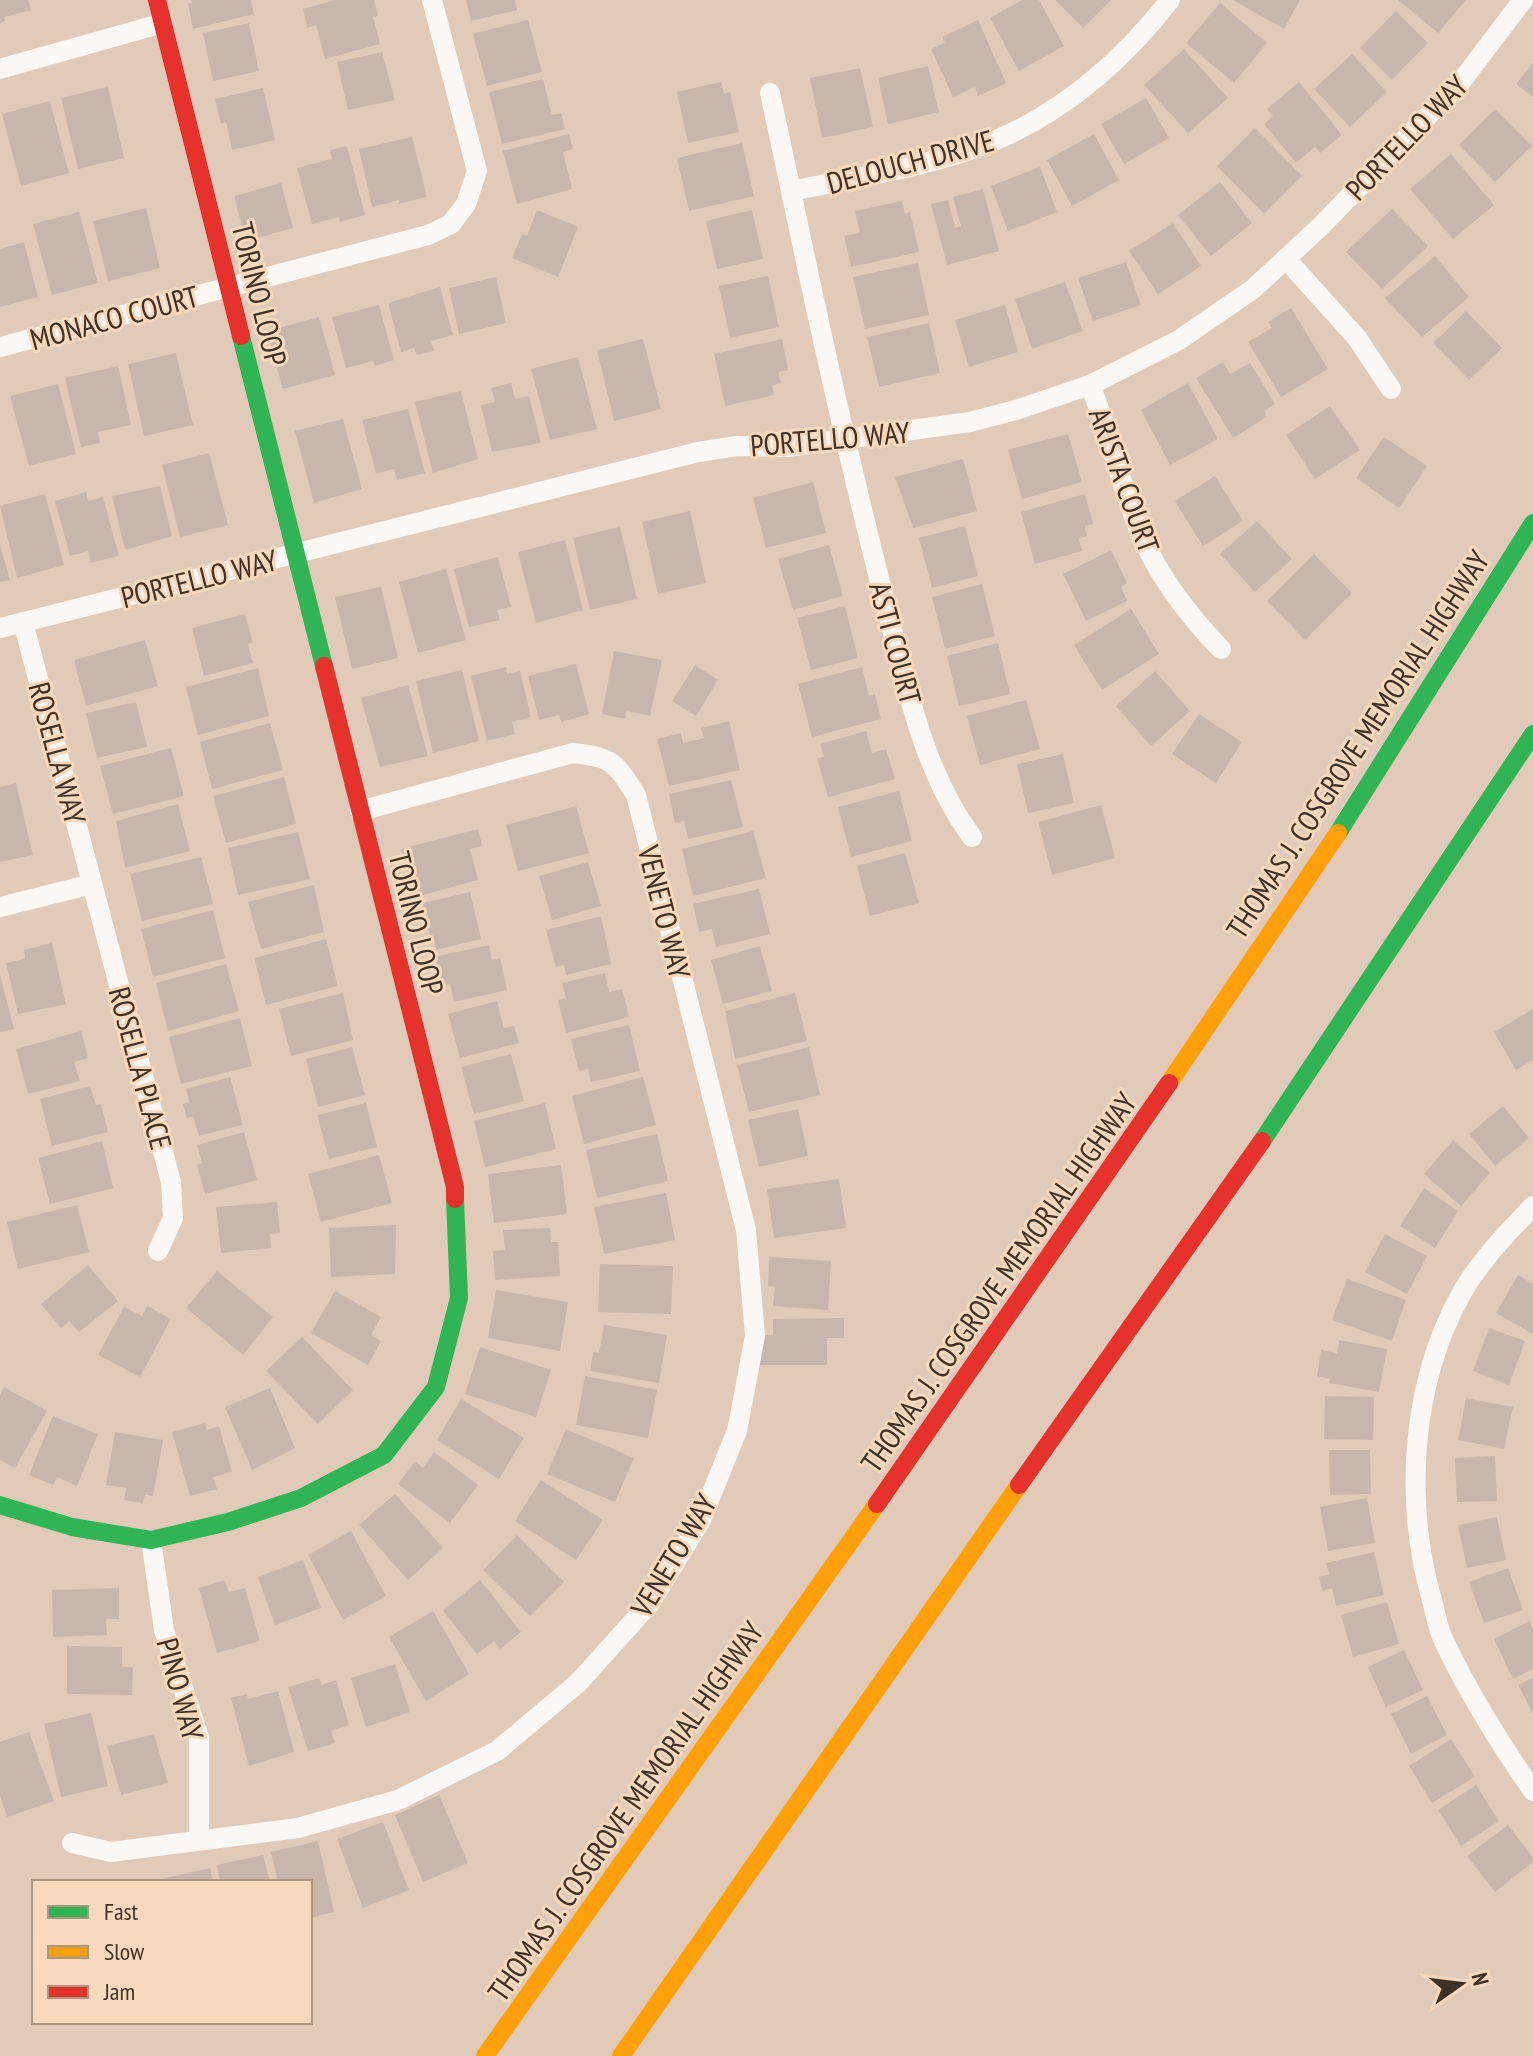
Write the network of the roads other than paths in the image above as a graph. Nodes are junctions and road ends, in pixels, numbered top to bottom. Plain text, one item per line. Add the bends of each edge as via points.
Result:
1 (157, 0) edge
2 (432, 0) edge
3 (1170, 0) edge
4 (1523, 0) edge
5 (163, 23) junction
6 (0, 69) edge
7 (770, 93) dead end
8 (791, 191) junction
9 (1286, 259) junction
10 (229, 287) junction
11 (0, 347) edge
12 (1090, 385) junction
13 (1391, 389) dead end
14 (844, 439) junction
15 (1533, 523) edge
16 (296, 553) junction
17 (23, 622) junction
18 (0, 628) edge
19 (1221, 649) dead end
20 (1533, 734) edge
21 (360, 811) junction
22 (972, 837) dead end
23 (92, 884) junction
24 (0, 907) edge
25 (1533, 1206) edge
26 (158, 1251) dead end
27 (0, 1505) edge
28 (151, 1540) junction
29 (1533, 1791) edge
30 (199, 1840) junction
31 (72, 1843) dead end
32 (485, 2056) edge
33 (621, 2056) edge

1 - 5 main road, TORINO LOOP
2 - 10 street, MONACO COURT via 477,171 466,204 451,224 428,235
3 - 8 street, DELOUCH DRIVE via 1089,85 1027,125 938,159
4 - 9 street, PORTELLO WAY via 1460,83
5 - 6 street
5 - 10 main road, TORINO LOOP
7 - 8 street, DELOUCH DRIVE
8 - 14 street, DELOUCH DRIVE
9 - 12 street, PORTELLO WAY via 1253,289 1179,340
9 - 13 street via 1357,338
10 - 11 street, MONACO COURT
10 - 16 main road, TORINO LOOP
12 - 14 street, PORTELLO WAY via 970,422
12 - 19 street, ARISTA COURT via 1140,534 1179,600
14 - 16 street, PORTELLO WAY via 698,452
14 - 22 street, ASTI COURT via 926,750 955,815
15 - 32 main road, THOMAS J. COSGROVE MEMORIAL HIGHWAY via 1358,802 1152,1108 920,1446
16 - 17 street, PORTELLO WAY
16 - 21 main road, TORINO LOOP
17 - 18 street, PORTELLO WAY
17 - 23 street, ROSELLA WAY
20 - 33 main road via 1243,1169
21 - 28 main road, TORINO LOOP via 455,1187 459,1298 436,1387 384,1455 301,1498
21 - 30 street, VENETO WAY via 573,753 602,756 621,772 636,795 746,1230 755,1336 737,1431 701,1520 650,1603 578,1683 497,1751 398,1800 298,1828
23 - 24 street
23 - 26 street, ROSELLA PLACE via 171,1182 173,1218
25 - 29 street via 1461,1294 1435,1352 1420,1415 1416,1502 1421,1565 1442,1636 1487,1724
27 - 28 main road, TORINO LOOP via 72,1527
28 - 30 street, PINO WAY via 164,1630 199,1737
30 - 31 street, VENETO WAY via 111,1852

